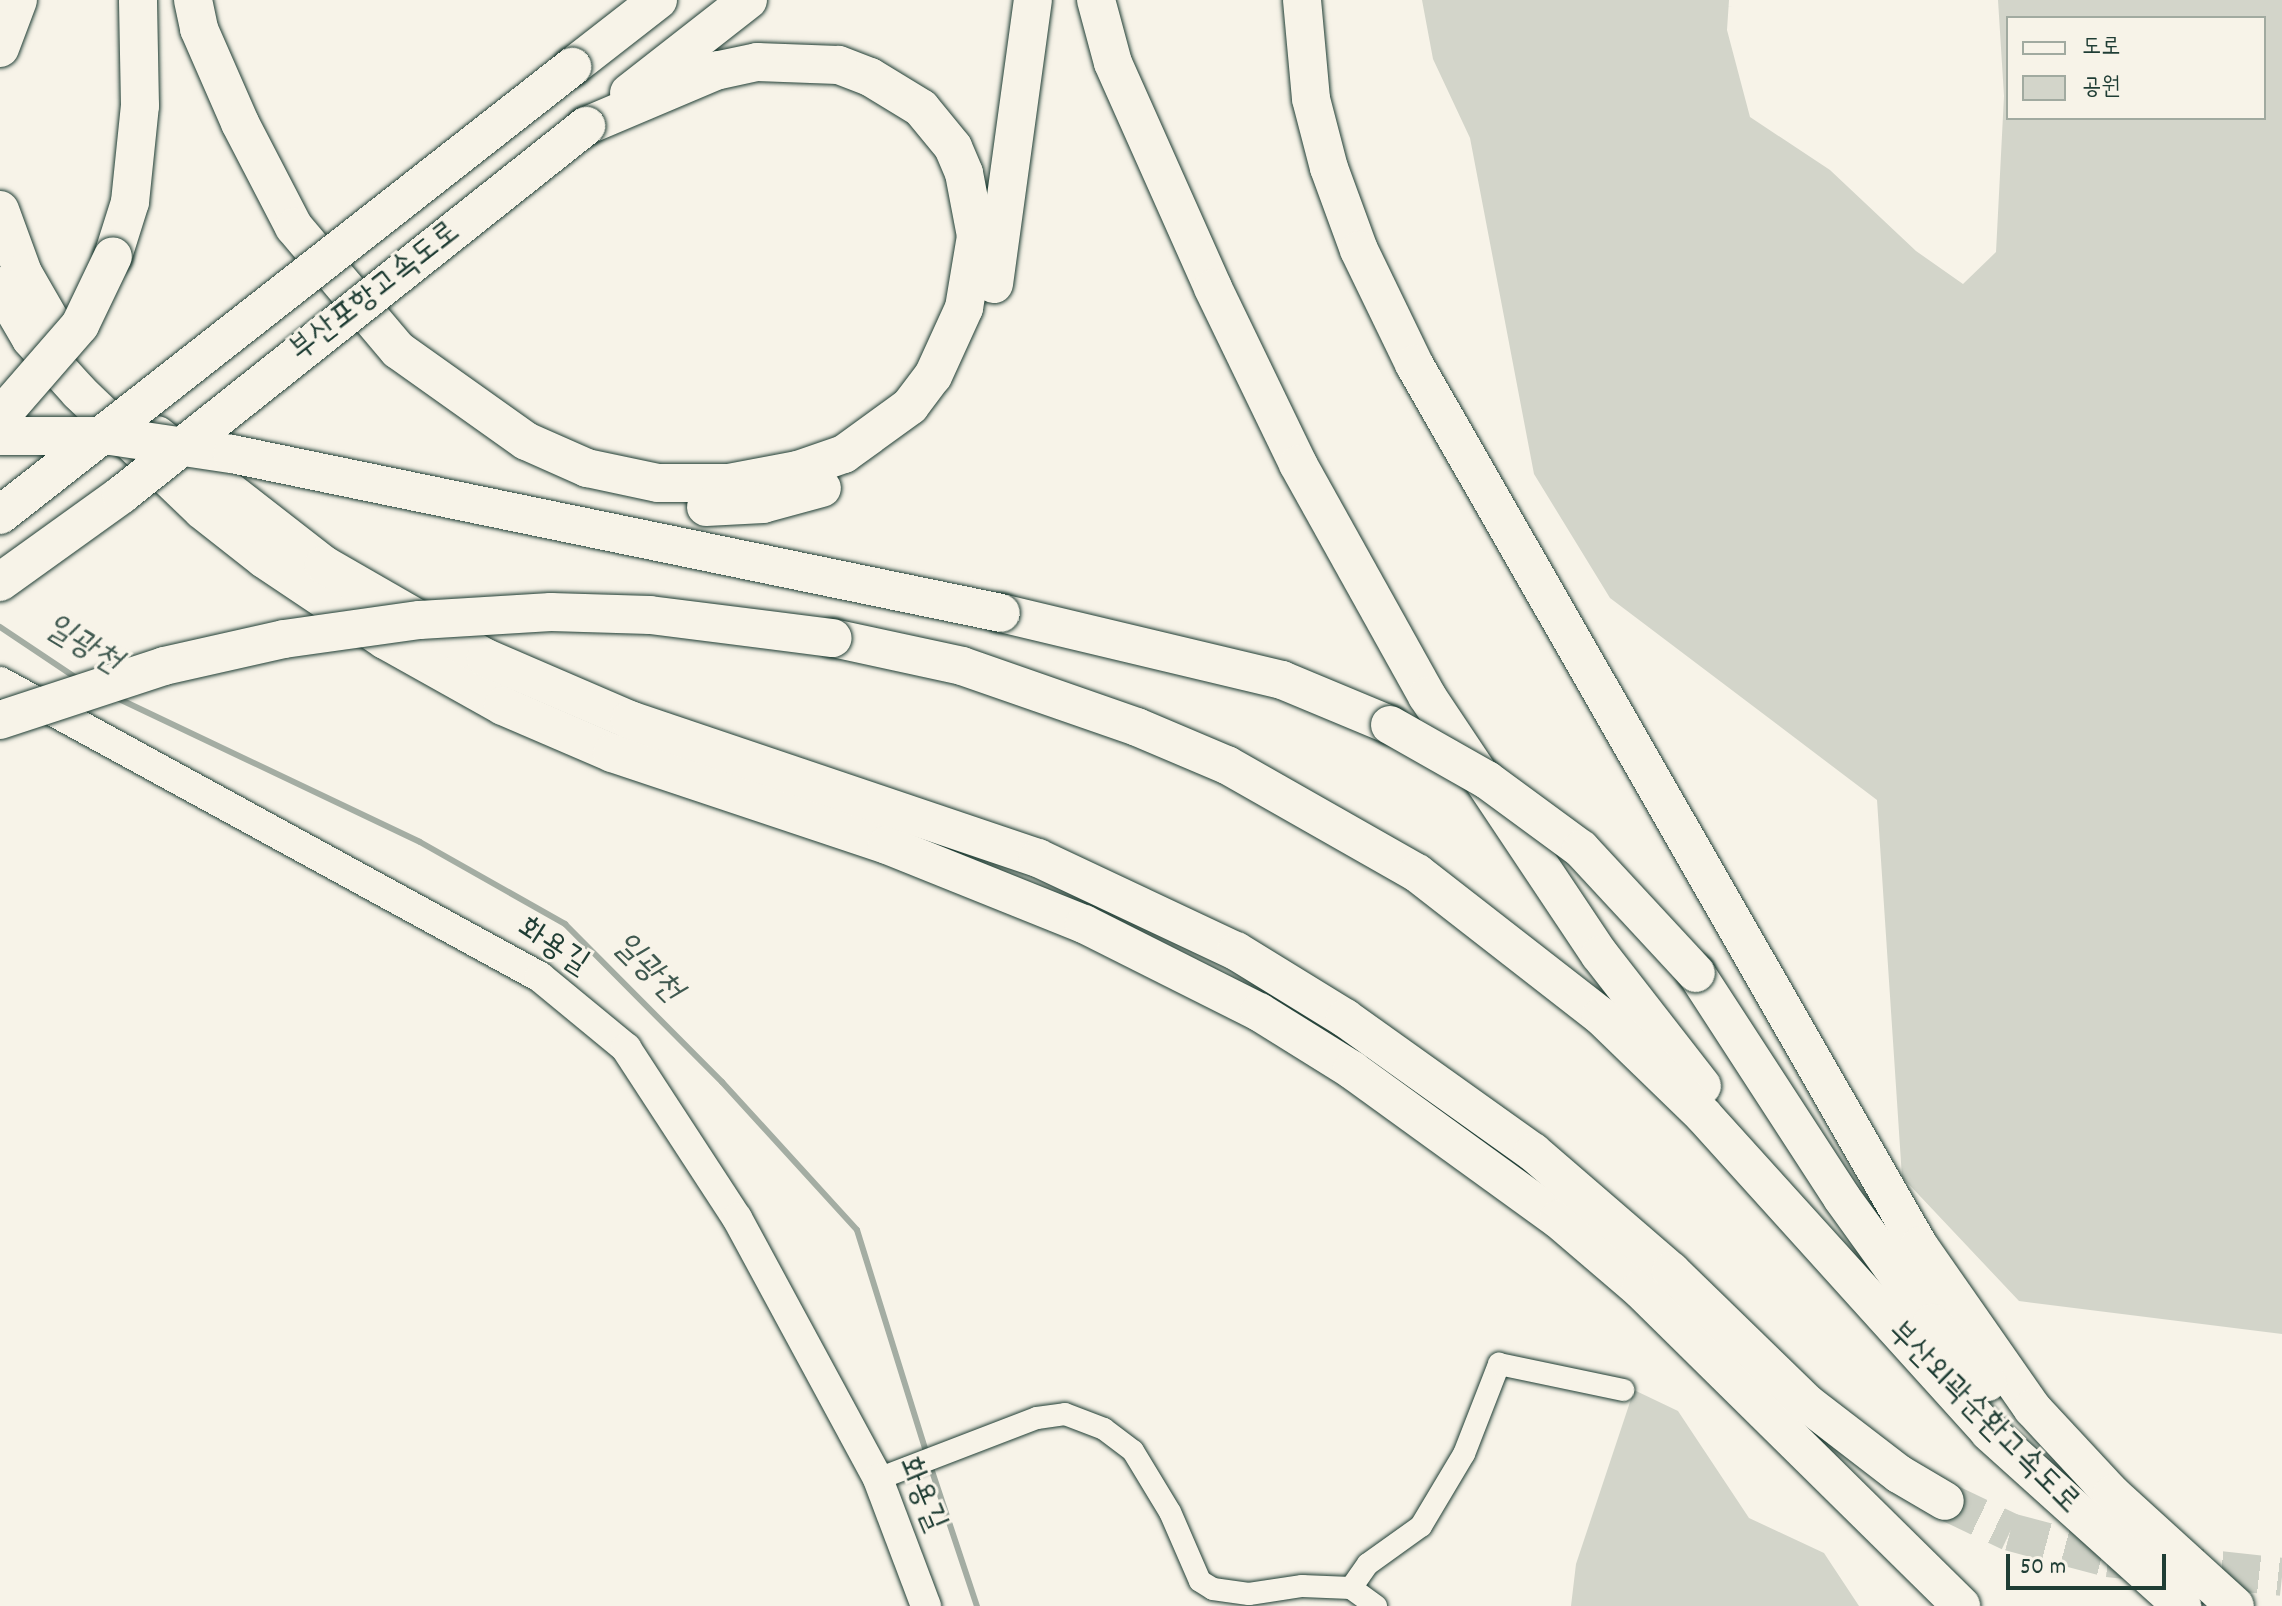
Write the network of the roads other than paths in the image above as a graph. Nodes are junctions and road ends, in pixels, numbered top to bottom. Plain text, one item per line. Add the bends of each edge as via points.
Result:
1 (18, 0) edge
2 (138, 0) edge
3 (170, 0) edge
4 (193, 0) edge
5 (658, 0) edge
6 (748, 0) edge
7 (1033, 0) edge
8 (1096, 0) edge
9 (1302, 0) edge
10 (0, 48) edge
11 (586, 126) junction
12 (0, 210) edge
13 (0, 286) edge
14 (0, 417) edge
15 (0, 436) edge
16 (0, 515) edge
17 (0, 582) edge
18 (0, 682) edge
19 (0, 720) edge
20 (1827, 1255) junction
21 (1623, 1390) dead end
22 (889, 1476) junction
23 (1945, 1501) tunnel mouth
24 (1351, 1588) junction
25 (926, 1606) edge
26 (1376, 1606) edge
27 (1961, 1606) edge
28 (2182, 1606) edge
29 (2235, 1606) edge

1 - 10 highway
2 - 14 highway, bridge via 140,106 130,202 113,256 80,325
3 - 7 highway via 199,88 256,193 310,278 372,346 428,399 543,473 582,488 677,508 763,504 831,485 879,457 948,391 971,352 995,280
4 - 11 highway via 199,29 240,123 294,227 398,350 526,441 587,468 658,483 729,483 798,470 844,454 910,406 933,376 964,308 976,236 973,203 959,160 921,108 870,77 838,65 757,62 718,70
5 - 16 highway, 부산포항고속도로, bridge
6 - 11 highway, 부산포항고속도로
8 - 20 highway via 1113,63 1213,288 1298,464 1427,696 1600,955
9 - 29 highway via 1311,99 1329,168 1359,250 1414,364 1919,1246 2032,1408 2112,1494
11 - 17 highway, 부산포항고속도로, bridge via 121,495
12 - 23 highway via 23,273 47,317 89,370 173,448 324,565 486,658 556,691 1038,858 1236,951 1345,1018 1533,1152 1661,1261 1808,1404 1888,1466
13 - 27 highway via 31,339 202,510 264,559 397,647 503,706 612,753 887,845 1084,924 1259,1012 1352,1070 1558,1219 1640,1289
15 - 29 highway, bridge via 111,436 232,454 1001,613 1282,680 1390,725 1487,780 1581,849 1696,973 1842,1198 1932,1323 2043,1443
18 - 22 main road, 화용길 via 540,977 626,1048 737,1218
19 - 20 highway, bridge via 164,666 284,639 420,620 551,612 650,615 833,638 962,666 1137,727 1240,772 1417,873 1601,1016 1703,1115
20 - 28 highway, 부산외곽순환고속도로 via 1989,1432
21 - 24 street via 1499,1364 1464,1454 1421,1526 1368,1564
22 - 24 street via 1037,1418 1065,1414 1104,1429 1133,1451 1170,1512 1200,1581 1213,1589 1249,1594 1302,1586
22 - 25 main road, 화용길
24 - 26 street

